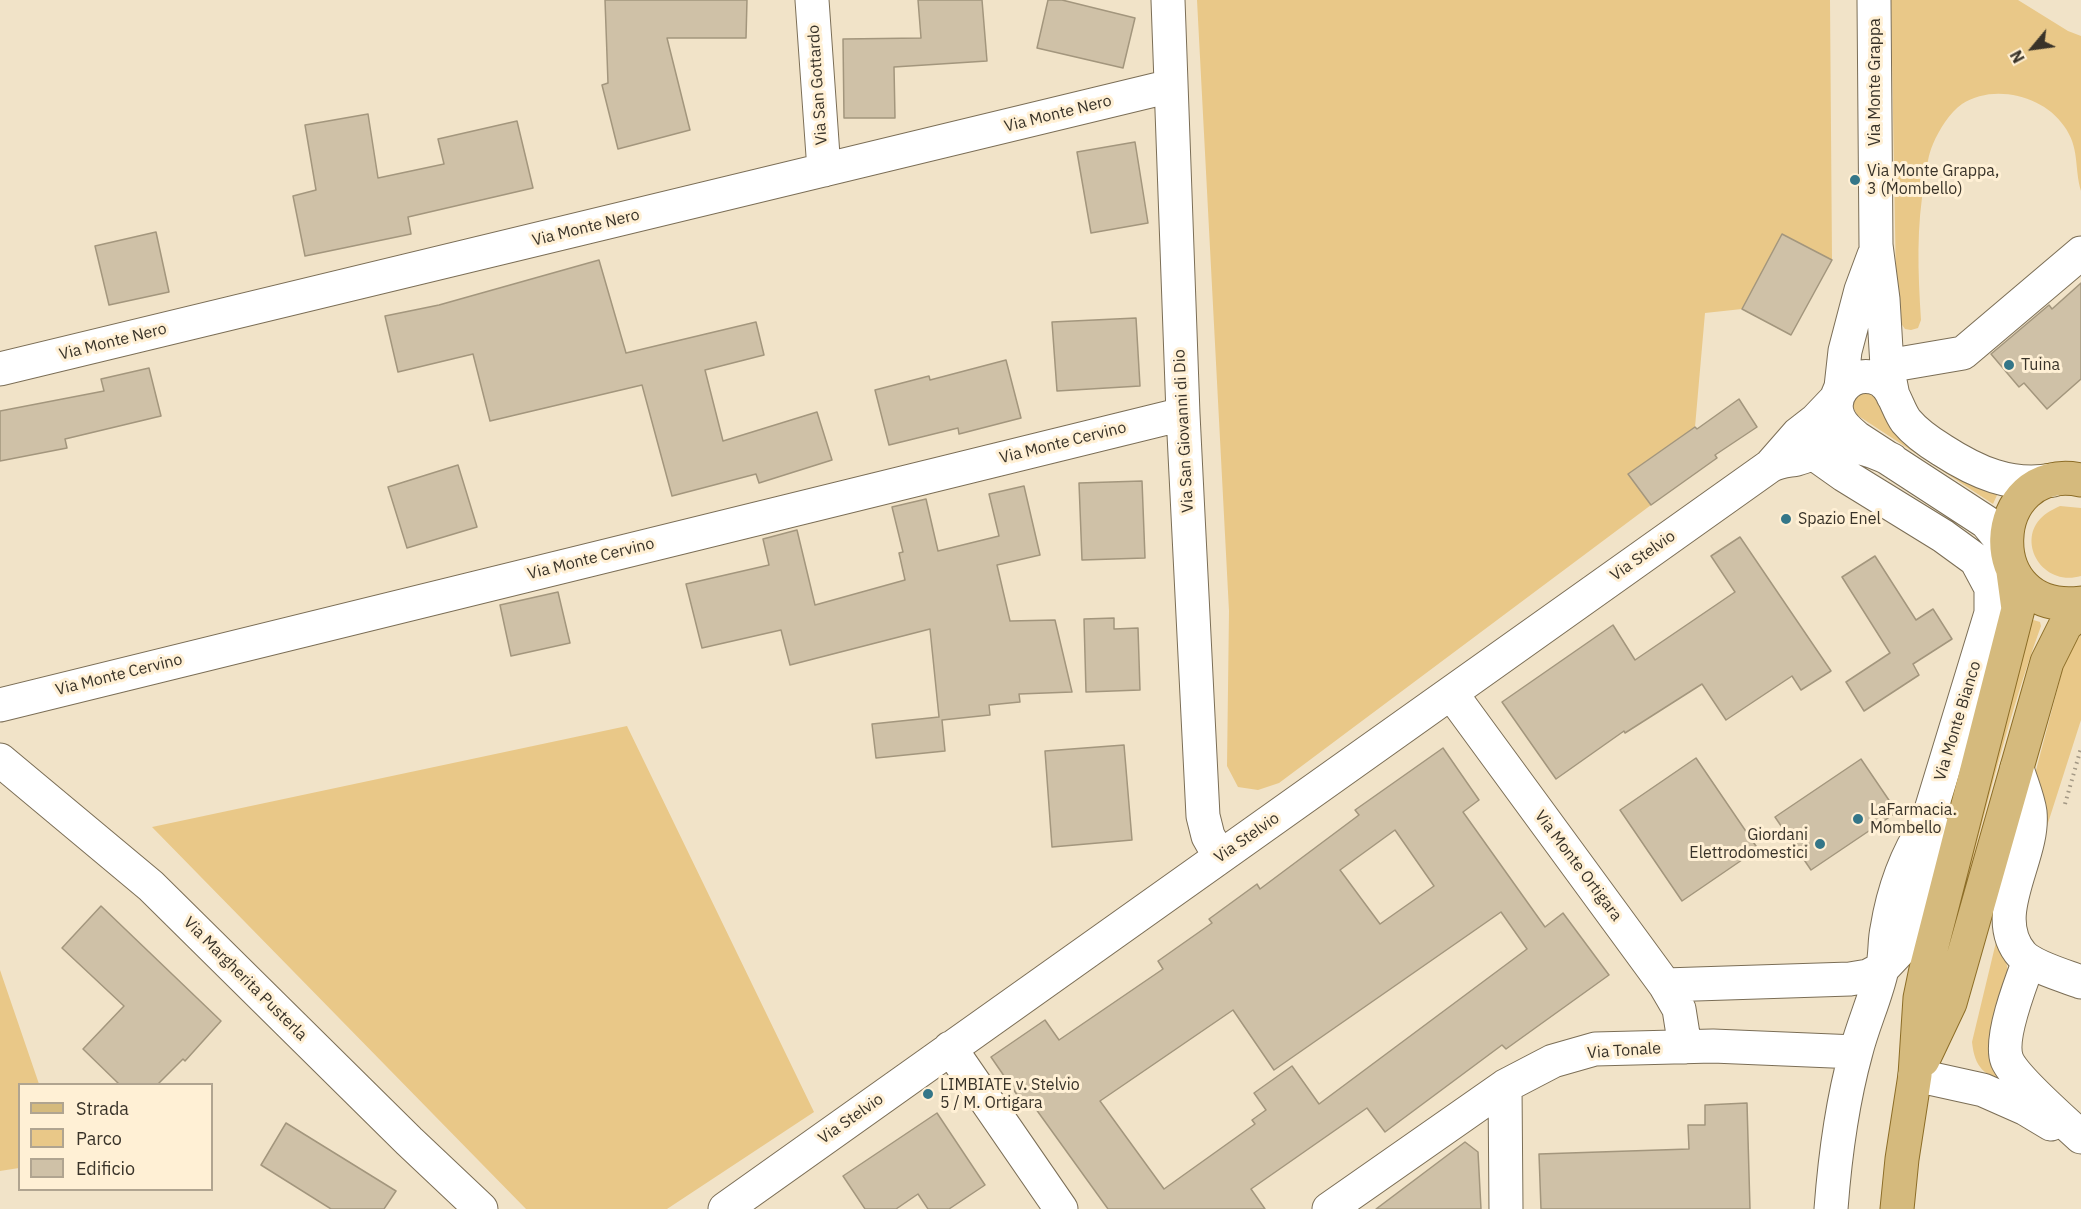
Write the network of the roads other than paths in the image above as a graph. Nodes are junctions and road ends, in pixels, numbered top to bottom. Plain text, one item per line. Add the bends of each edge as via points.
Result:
1 (812, 0) edge
2 (1168, 0) edge
3 (1874, 0) edge
4 (1171, 86) junction
5 (824, 170) junction
6 (1876, 236) junction
7 (2081, 253) edge
8 (0, 369) edge
9 (1890, 381) junction
10 (1839, 393) junction
11 (1183, 414) junction
12 (1813, 453) junction
13 (1892, 460) junction
14 (1770, 466) junction
15 (2072, 477) edge
16 (2011, 566) junction
17 (2081, 603) edge
18 (2081, 611) edge
19 (2006, 663) junction
20 (1451, 693) junction
21 (0, 705) edge
22 (0, 760) edge
23 (2017, 768) junction
24 (1220, 857) junction
25 (2029, 961) junction
26 (1883, 968) junction
27 (2081, 982) edge
28 (1665, 985) junction
29 (1685, 1047) junction
30 (950, 1048) junction
31 (1856, 1052) junction
32 (1915, 1076) junction
33 (1505, 1086) junction
34 (2081, 1137) edge
35 (2081, 1142) edge
36 (481, 1209) edge
37 (724, 1209) edge
38 (1061, 1209) edge
39 (1329, 1209) edge
40 (1506, 1209) edge
41 (1831, 1209) edge
42 (1897, 1209) edge

1 - 5 street, Via San Gottardo
2 - 4 street, Via San Giovanni di Dio
3 - 6 street, Via Monte Grappa
4 - 5 street, Via Monte Nero
4 - 11 street, Via San Giovanni di Dio
5 - 8 street, Via Monte Nero
6 - 9 street, Via Monte Grappa
6 - 10 street, Via Monte Grappa via 1874,255 1845,351
7 - 9 street via 1963,353
9 - 10 street via 1884,383 1871,377 1852,380
9 - 15 street via 1899,411 1917,433 1965,464 2005,480 2029,483
10 - 13 street, Via Monte Bianco via 1836,410 1843,426
10 - 14 street, Via Stelvio via 1832,405 1798,434
11 - 21 street, Via Monte Cervino
11 - 24 street, Via San Giovanni di Dio via 1203,816 1208,836
12 - 13 street, Via Stelvio via 1853,445
12 - 14 street, Via Stelvio
12 - 26 street, Via Monte Bianco via 1976,560 1991,588 1991,613 1927,823 1901,873 1887,928
13 - 16 street, Via Monte Bianco via 1986,522 2000,539
14 - 20 street, Via Stelvio
15 - 16 main road via 2030,491 2014,510 2006,535
16 - 17 main road via 2020,583 2041,598 2060,604
16 - 19 main road, Via Monte Bianco via 2018,609
18 - 23 main road, Via Monte Bianco via 2065,626 2047,662
19 - 26 street via 1988,684 1911,924 1900,950
19 - 32 main road, Via Monte Bianco via 1926,969 1920,998
20 - 24 street, Via Stelvio
20 - 28 street, Via Monte Ortigara
22 - 36 street, Via Margherita Pusterla via 151,886
23 - 25 street via 2030,813 2028,840 2008,915 2012,936
23 - 32 main road, Via Monte Bianco via 1950,1003
24 - 30 street, Via Stelvio
25 - 27 street
25 - 34 street via 2011,1017 2005,1046 2007,1060 2019,1078
26 - 28 street via 1850,979
26 - 31 street, Via Monte Bianco
28 - 29 street, Via Monte Ortigara via 1679,1009
29 - 31 street, Via Tonale
29 - 33 street, Via Tonale via 1596,1049 1553,1061
30 - 37 street, Via Stelvio
30 - 38 street
31 - 41 street, Via Monte Bianco via 1835,1161
32 - 35 street via 1983,1090 2025,1108
32 - 42 main road, Via Monte Bianco
33 - 39 street, Via Tonale
33 - 40 street

